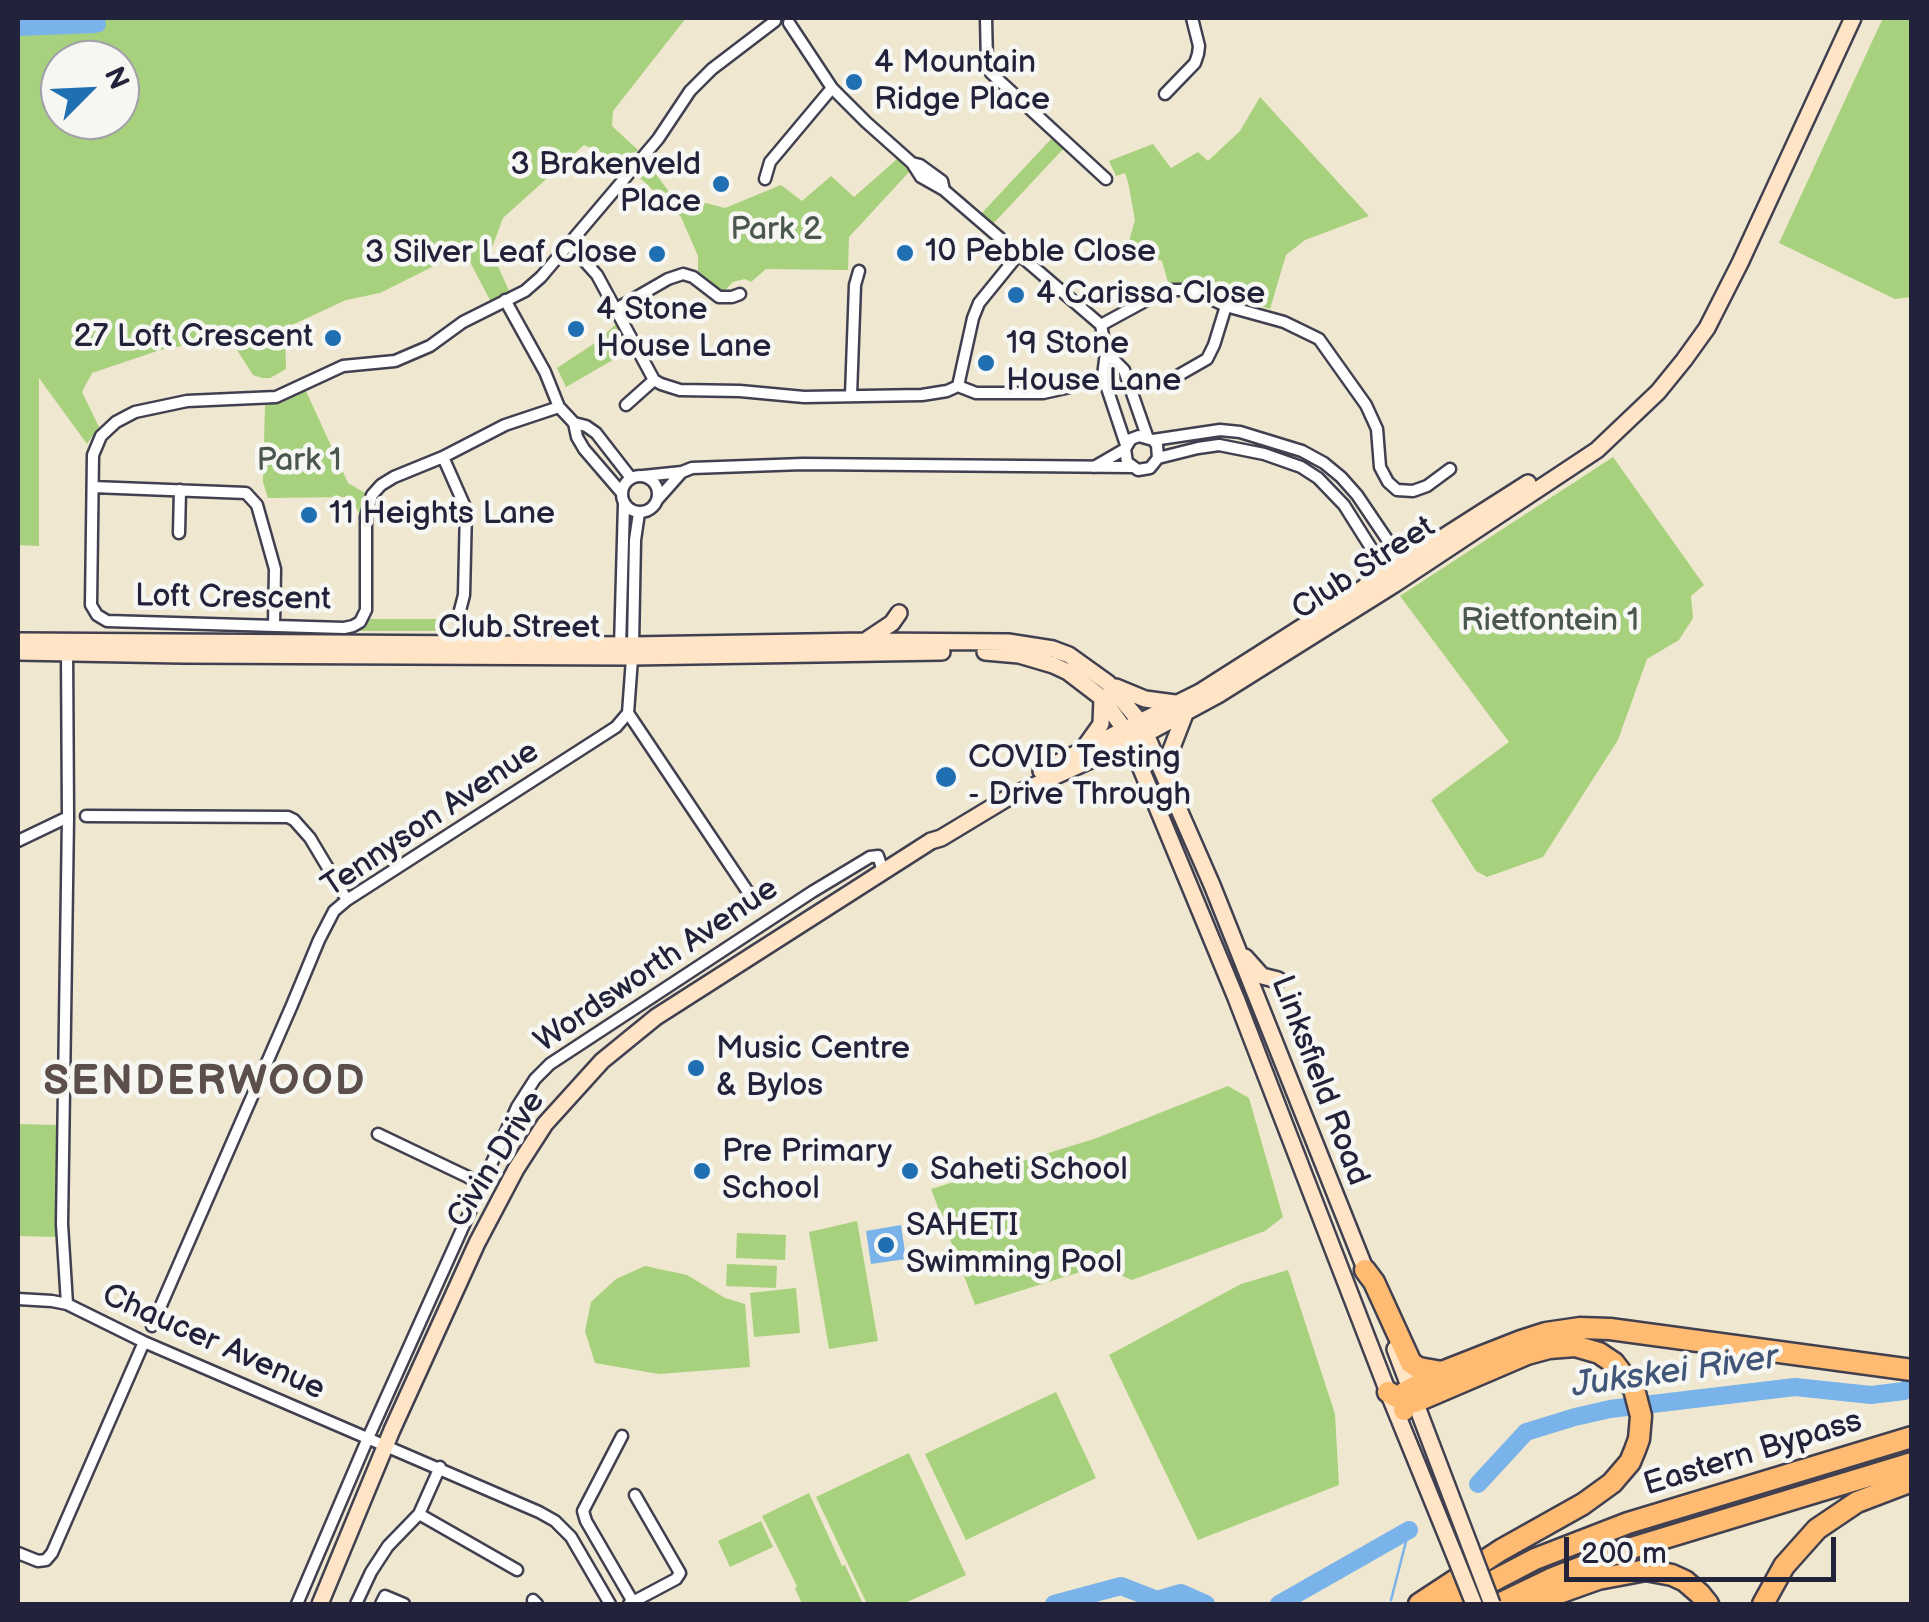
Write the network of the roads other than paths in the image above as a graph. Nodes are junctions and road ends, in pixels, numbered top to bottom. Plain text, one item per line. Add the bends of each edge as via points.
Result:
1 (986, 18) edge
2 (1192, 18) edge
3 (1853, 18) edge
4 (774, 20) edge
5 (792, 20) edge
6 (832, 88) junction
7 (1165, 94) dead end
8 (765, 178) dead end
9 (1106, 179) dead end
10 (570, 245) junction
11 (1018, 255) junction
12 (859, 272) dead end
13 (740, 294) dead end
14 (505, 300) junction
15 (1226, 306) junction
16 (616, 309) junction
17 (1101, 326) junction
18 (1106, 352) junction
19 (1179, 374) dead end
20 (654, 380) junction
21 (958, 386) junction
22 (1070, 387) dead end
23 (852, 395) junction
24 (626, 404) dead end
25 (558, 407) junction
26 (1138, 408) junction
27 (1118, 416) junction
28 (574, 424) junction
29 (1150, 438) junction
30 (1125, 447) junction
31 (613, 455) junction
32 (443, 457) junction
33 (1158, 458) junction
34 (599, 466) junction
35 (1094, 468) junction
36 (1132, 468) junction
37 (1450, 469) dead end
38 (682, 472) junction
39 (637, 477) junction
40 (93, 486) junction
41 (180, 490) junction
42 (622, 498) junction
43 (657, 500) junction
44 (639, 513) junction
45 (179, 532) dead end
46 (1376, 555) junction
47 (1406, 567) junction
48 (1392, 579) junction
49 (1364, 589) junction
50 (899, 613) dead end
51 (458, 618) dead end
52 (274, 626) junction
53 (18, 640) edge
54 (865, 641) junction
55 (67, 647) junction
56 (1019, 649) junction
57 (626, 651) junction
58 (18, 652) edge
59 (1105, 690) junction
60 (1182, 709) junction
61 (628, 713) junction
62 (1136, 732) junction
63 (1080, 752) junction
64 (1105, 754) junction
65 (1144, 771) junction
66 (1168, 780) junction
67 (86, 816) dead end
68 (68, 817) junction
69 (18, 841) edge
70 (930, 841) junction
71 (883, 870) junction
72 (750, 895) dead end
73 (347, 900) junction
74 (1236, 946) junction
75 (1278, 980) dead end
76 (378, 1134) dead end
77 (483, 1186) junction
78 (1365, 1270) junction
79 (18, 1299) edge
80 (67, 1304) junction
81 (152, 1326) dead end
82 (144, 1342) junction
83 (1909, 1370) edge
84 (1442, 1372) junction
85 (1404, 1398) junction
86 (622, 1436) dead end
87 (1912, 1437) edge
88 (368, 1438) junction
89 (386, 1444) junction
90 (1912, 1464) edge
91 (440, 1468) junction
92 (1912, 1481) edge
93 (635, 1495) dead end
94 (419, 1514) junction
95 (1442, 1522) junction
96 (18, 1554) edge
97 (517, 1570) dead end
98 (364, 1586) junction
99 (383, 1600) edge
100 (630, 1603) edge
101 (296, 1604) edge
102 (320, 1604) edge
103 (356, 1604) edge
104 (404, 1604) edge
105 (610, 1604) edge
106 (1419, 1604) edge
107 (1449, 1604) edge
108 (1474, 1604) edge
109 (1496, 1604) edge
110 (1528, 1604) edge
111 (1708, 1604) edge
112 (1762, 1604) edge

1 - 9 street via 990,73
2 - 7 street via 1199,46 1195,63
3 - 47 main road, Club Street via 1740,263 1706,328 1658,392 1597,450
4 - 5 street
4 - 10 street, Loft Crescent via 690,90
5 - 6 street
6 - 8 street via 770,162
6 - 11 street
10 - 14 street, Loft Crescent via 541,278
10 - 16 street
11 - 17 street
11 - 21 street via 978,302
12 - 23 street
13 - 16 street via 719,297 683,274
14 - 25 street
14 - 40 street, Loft Crescent via 395,361 343,366 276,397 186,401 135,412 102,436 92,455
15 - 17 street via 1171,290
15 - 19 street via 1206,359
15 - 37 street via 1319,340 1366,405 1380,467 1397,490 1413,492
16 - 20 street
17 - 18 street
18 - 26 street via 1124,370
18 - 27 street via 1102,376
20 - 23 street via 680,390
20 - 24 street
21 - 22 street via 976,393
21 - 23 street via 922,395
25 - 28 street
25 - 32 street, Loft Crescent
26 - 27 street
26 - 29 street
27 - 30 street
28 - 31 street via 596,433
28 - 34 street
29 - 30 street via 1132,438
29 - 33 street
29 - 47 street via 1220,430 1302,451 1341,477
30 - 35 street
30 - 36 street
31 - 34 street
31 - 39 street
32 - 51 street via 466,510
32 - 52 street, Loft Crescent via 381,484 372,496 360,622 344,628
33 - 36 street via 1150,468
33 - 46 street via 1219,445 1301,467 1344,506
34 - 42 street
35 - 36 street
35 - 38 street via 727,466
38 - 39 street
38 - 43 street
39 - 42 street via 623,486
39 - 43 street via 649,478
40 - 41 street
40 - 52 street, Loft Crescent via 89,595 97,615 107,621
41 - 45 street
41 - 52 street via 238,492 254,500 275,568
42 - 44 street
42 - 57 street
43 - 44 street
44 - 57 street
46 - 48 street
46 - 49 main road
47 - 48 main road, Club Street
48 - 49 main road, Club Street
48 - 60 main road, Club Street
49 - 60 main road, Club Street
50 - 54 main road
53 - 55 main road, Club Street
54 - 56 main road, Club Street
54 - 57 main road, Club Street
55 - 57 main road, Club Street
55 - 58 main road, Club Street
55 - 68 street
56 - 57 main road, Club Street
56 - 59 main road, Linksfield Road
57 - 61 street
59 - 60 main road
59 - 62 main road, Linksfield Road
59 - 63 main road via 1100,724
60 - 62 main road, Club Street
60 - 66 main road
61 - 72 street
61 - 73 street, Tennyson Avenue via 616,727
62 - 63 main road, Civin Drive
62 - 64 main road, Civin Drive
62 - 65 main road, Linksfield Road
62 - 66 main road, Linksfield Road
63 - 70 main road, Civin Drive via 995,794
64 - 65 main road
64 - 70 main road, Civin Drive
65 - 85 main road, Linksfield Road
66 - 74 main road, Linksfield Road
67 - 73 street via 288,817 302,828
68 - 69 street
68 - 80 street via 62,1224
70 - 71 main road, Civin Drive
71 - 77 street, Wordsworth Avenue via 878,856 870,857 550,1064 517,1107
71 - 89 main road, Civin Drive via 656,1017 570,1094 502,1196
73 - 81 street, Tennyson Avenue via 323,930
74 - 75 main road via 1262,976
74 - 78 main road, Linksfield Road
76 - 77 street
77 - 88 street, Wordsworth Avenue
78 - 84 highway via 1411,1363
78 - 85 main road, Linksfield Road
79 - 80 street, Chaucer Avenue
80 - 82 street, Chaucer Avenue
82 - 88 street, Chaucer Avenue
82 - 96 street via 52,1553 34,1561
83 - 84 highway via 1580,1328 1520,1341
84 - 85 highway
85 - 95 main road, Linksfield Road
85 - 95 main road
85 - 106 highway via 1561,1346 1606,1357 1634,1390 1641,1416 1630,1462 1600,1493
85 - 109 main road, Linksfield Road, bridge
86 - 100 street via 582,1511
87 - 107 highway, Eastern Bypass via 1628,1523 1535,1558
88 - 89 street, Chaucer Avenue
88 - 101 street, Wordsworth Avenue
89 - 91 street, Chaucer Avenue
89 - 102 main road, Civin Drive
90 - 109 highway, Eastern Bypass via 1612,1554
91 - 94 street
91 - 105 street, Chaucer Avenue via 555,1521
92 - 112 highway via 1857,1502 1817,1529
93 - 100 street via 680,1573
94 - 97 street
94 - 98 street via 388,1546
95 - 108 main road, Linksfield Road, bridge
98 - 99 street
98 - 103 street
99 - 104 street
110 - 111 highway via 1646,1570 1685,1581

